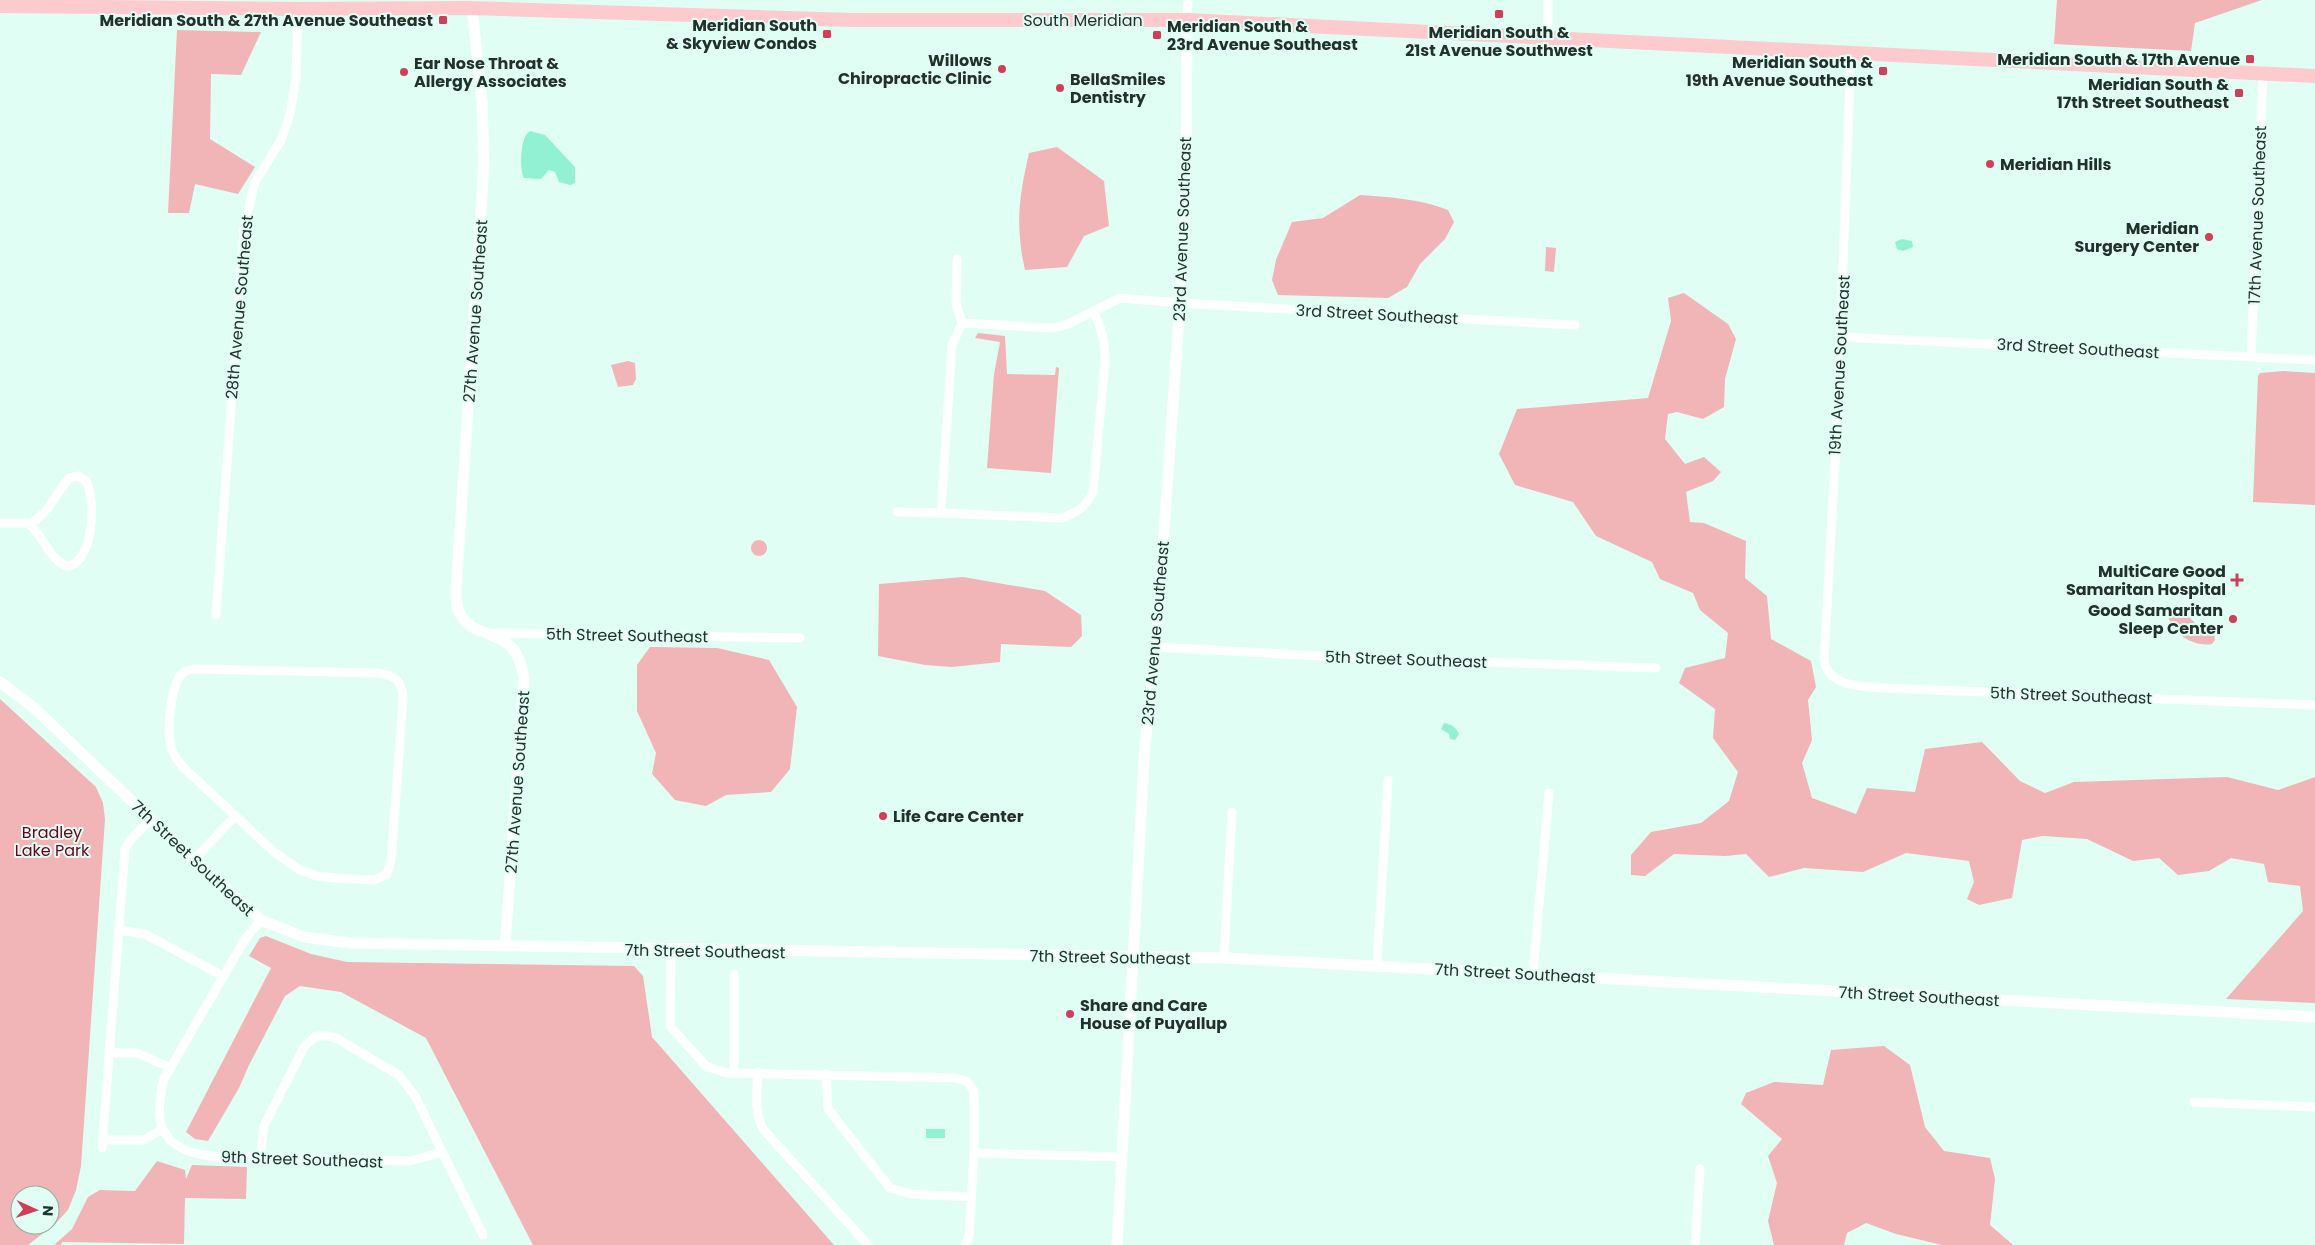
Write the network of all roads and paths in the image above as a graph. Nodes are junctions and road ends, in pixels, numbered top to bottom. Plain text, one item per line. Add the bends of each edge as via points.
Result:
1 (1188, 0) edge
2 (1548, 0) edge
3 (0, 6) edge
4 (472, 8) junction
5 (298, 9) junction
6 (1187, 20) junction
7 (1548, 38) junction
8 (1851, 54) junction
9 (2263, 74) junction
10 (2315, 76) edge
11 (957, 259) dead end
12 (1180, 303) junction
13 (1093, 311) junction
14 (962, 323) junction
15 (1575, 325) dead end
16 (1841, 337) junction
17 (2251, 356) junction
18 (2315, 360) edge
19 (897, 512) dead end
20 (941, 513) junction
21 (0, 523) edge
22 (29, 524) junction
23 (460, 614) joint
24 (216, 615) dead end
25 (489, 632) junction
26 (800, 638) dead end
27 (1156, 647) junction
28 (1656, 668) dead end
29 (1831, 674) joint
30 (0, 682) edge
31 (2315, 705) edge
32 (1388, 780) dead end
33 (1549, 793) dead end
34 (1232, 812) dead end
35 (235, 816) junction
36 (150, 819) junction
37 (194, 860) junction
38 (260, 920) junction
39 (118, 930) junction
40 (505, 946) junction
41 (671, 950) junction
42 (1133, 957) junction
43 (1224, 958) junction
44 (1377, 965) junction
45 (734, 974) dead end
46 (1533, 974) junction
47 (223, 976) junction
48 (2315, 1017) edge
49 (109, 1053) junction
50 (171, 1068) junction
51 (758, 1072) junction
52 (734, 1073) junction
53 (826, 1074) junction
54 (2194, 1102) dead end
55 (2315, 1107) edge
56 (164, 1133) junction
57 (443, 1152) junction
58 (974, 1153) junction
59 (1122, 1157) junction
60 (260, 1158) junction
61 (1700, 1169) dead end
62 (971, 1196) junction
63 (483, 1235) dead end
64 (868, 1245) edge
65 (965, 1245) edge
66 (1117, 1245) edge
67 (1695, 1245) edge

1 - 6 street
2 - 7 street
3 - 5 main road, South Meridian
4 - 5 main road, South Meridian
4 - 6 main road, South Meridian via 844,20
4 - 23 street, 27th Avenue Southeast via 482,103 484,164 457,572
5 - 24 street, 28th Avenue Southeast via 296,77 290,116 281,140 252,190 244,228
6 - 7 main road, South Meridian
6 - 12 street, 23rd Avenue Southeast via 1186,179
7 - 8 main road, South Meridian
8 - 9 main road, South Meridian
8 - 16 street, 19th Avenue Southeast
9 - 10 main road, South Meridian
9 - 17 street, 17th Avenue Southeast
11 - 14 street via 956,304
12 - 13 street, 3rd Street Southeast via 1120,298
12 - 15 street, 3rd Street Southeast
12 - 27 street, 23rd Avenue Southeast
13 - 14 street, 3rd Street Southeast via 1053,328
13 - 20 street via 1105,342 1105,361 1093,492 1085,506 1062,518
14 - 20 street via 952,345
16 - 17 street, 3rd Street Southeast
16 - 29 street, 19th Avenue Southeast via 1824,643 1826,667
17 - 18 street, 3rd Street Southeast
19 - 20 street
21 - 22 street
22 - 22 street via 46,511 69,478 79,476 86,481 90,491 90,528 86,548 79,561 69,566 59,562
23 - 25 street, 5th Street Southeast via 477,629
25 - 26 street, 5th Street Southeast
25 - 40 street, 27th Avenue Southeast via 501,638 516,654 522,664 524,679
27 - 28 street, 5th Street Southeast
27 - 42 street, 23rd Avenue Southeast via 1145,744
29 - 31 street, 5th Street Southeast via 1851,684 1884,688
30 - 36 street, 7th Street Southeast via 33,707
32 - 44 street
33 - 46 street
34 - 43 street
35 - 35 street via 183,767 173,753 170,737 172,699 179,677 188,670 199,669 377,673 396,678 402,686 403,700 391,861 387,874 377,879 366,879 325,877 304,872 274,852
35 - 37 street
36 - 37 street, 7th Street Southeast
36 - 39 street via 125,849
37 - 38 street, 7th Street Southeast
38 - 40 street, 7th Street Southeast via 321,941
38 - 47 street
39 - 47 street via 145,934
39 - 49 street
40 - 41 street, 7th Street Southeast
41 - 42 street, 7th Street Southeast
41 - 52 street via 670,1026 706,1066
42 - 43 street, 7th Street Southeast
42 - 59 street, 23rd Avenue Southeast
43 - 44 street, 7th Street Southeast
44 - 46 street, 7th Street Southeast
45 - 52 street
46 - 48 street, 7th Street Southeast
47 - 50 street
49 - 50 street via 137,1053
49 - 56 street via 102,1144 144,1140
50 - 56 street via 164,1079 159,1102
51 - 52 street
51 - 53 street
51 - 64 street via 757,1117 763,1129
53 - 58 street via 967,1081 974,1091
53 - 62 street via 828,1109 890,1188 911,1194
54 - 55 street
56 - 60 street, 9th Street Southeast via 184,1150 198,1155
57 - 60 street, 9th Street Southeast via 410,1161
57 - 60 street via 410,1087 399,1074 336,1038 316,1036 304,1047 264,1126
57 - 63 street
58 - 59 street
58 - 62 street
59 - 66 street, 23rd Avenue Southeast
61 - 67 street
62 - 65 street

